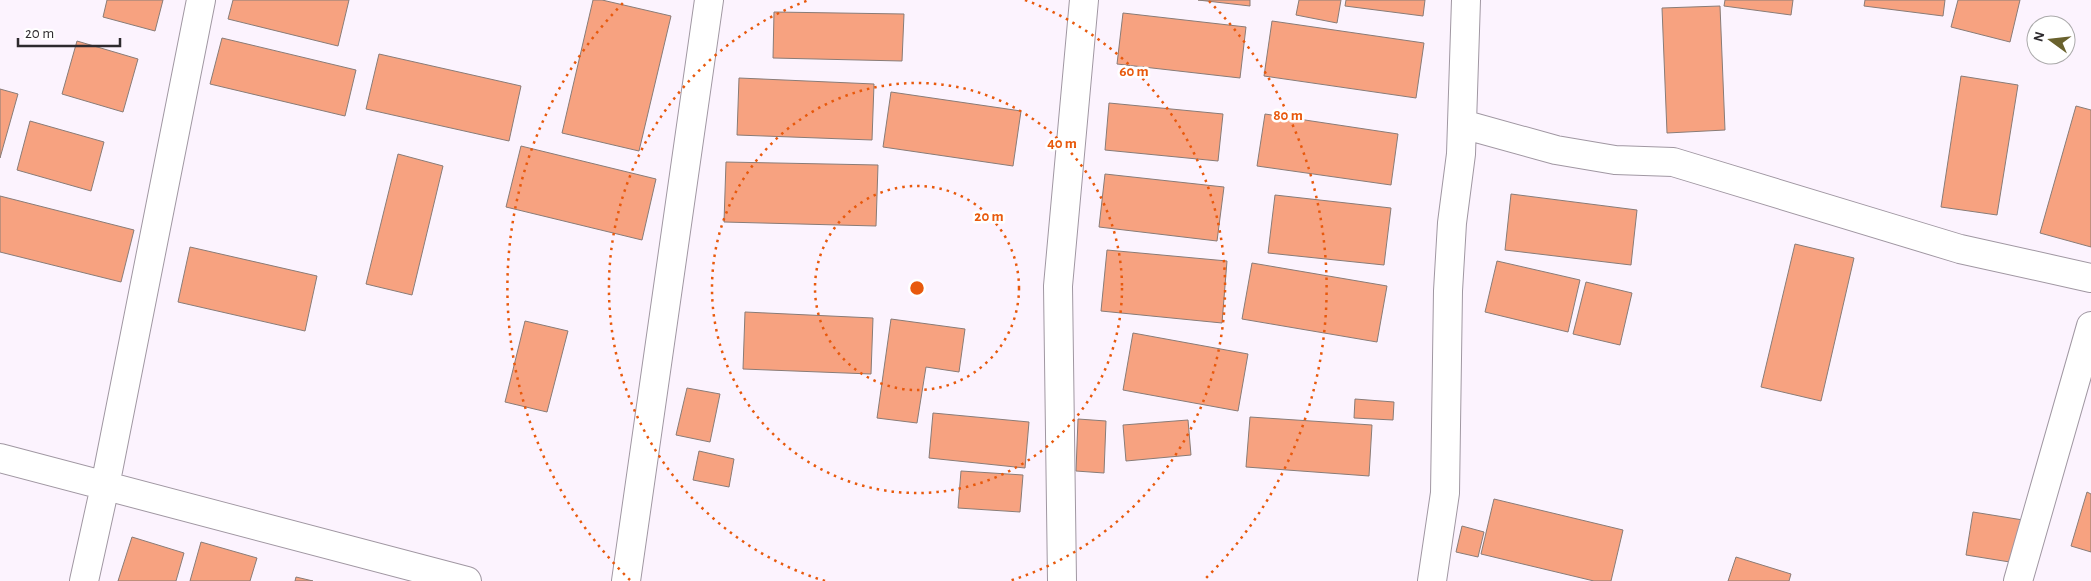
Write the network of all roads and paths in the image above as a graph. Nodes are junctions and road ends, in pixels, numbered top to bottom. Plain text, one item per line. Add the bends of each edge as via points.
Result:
1 (201, 0) edge
2 (710, 0) edge
3 (1084, 0) edge
4 (1466, 0) edge
5 (1462, 124) junction
6 (2091, 278) edge
7 (2091, 326) edge
8 (0, 458) edge
9 (105, 486) junction
10 (460, 580) edge
11 (84, 581) edge
12 (626, 581) edge
13 (1062, 581) edge
14 (1432, 581) edge
15 (2018, 581) edge

1 - 9 street
2 - 12 street
3 - 13 street via 1058,286
4 - 5 street
5 - 6 street via 1556,150 1615,160 1673,162 1960,249
5 - 14 street via 1448,291 1445,493
7 - 15 street
8 - 9 street
9 - 10 street
9 - 11 street

